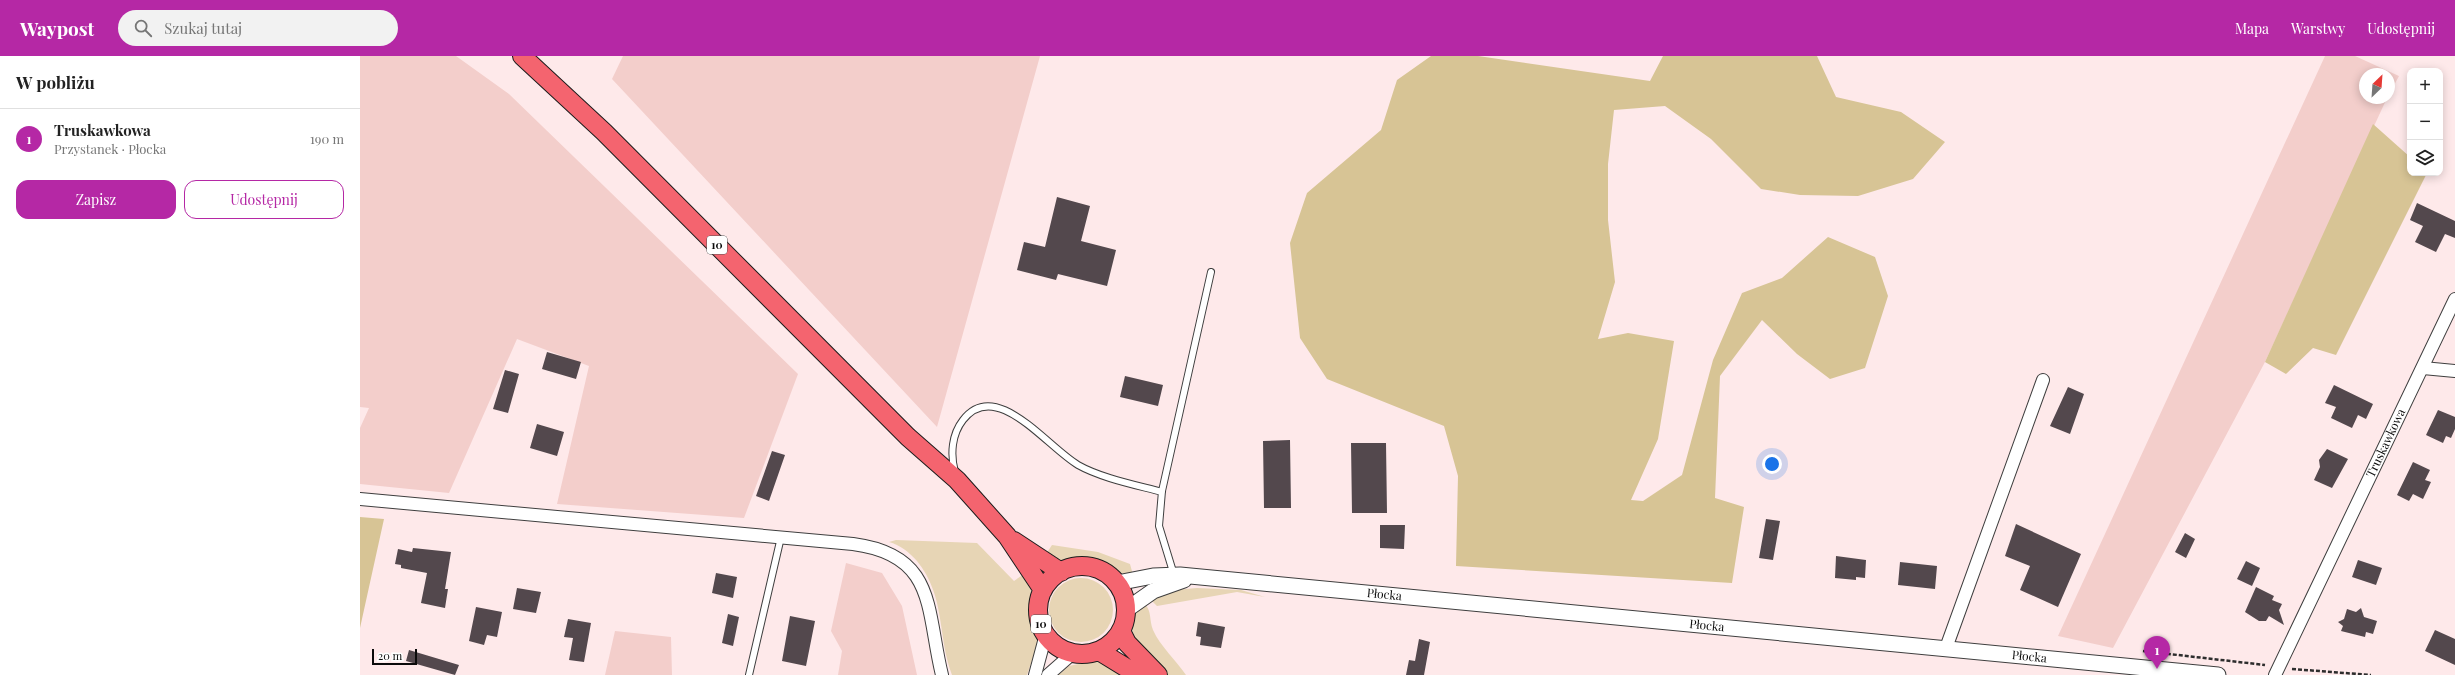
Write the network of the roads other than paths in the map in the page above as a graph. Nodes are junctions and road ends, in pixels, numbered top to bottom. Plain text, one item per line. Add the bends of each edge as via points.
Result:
1 (522, 56) edge
2 (1211, 272) dead end
3 (2455, 299) edge
4 (2423, 368) junction
5 (2455, 371) edge
6 (2043, 380) dead end
7 (957, 480) junction
8 (1162, 492) junction
9 (360, 499) edge
10 (1007, 536) junction
11 (781, 537) junction
12 (1061, 572) junction
13 (1174, 575) junction
14 (1195, 578) junction
15 (1117, 583) junction
16 (1043, 590) junction
17 (1126, 610) junction
18 (1121, 631) junction
19 (1046, 634) junction
20 (1946, 648) junction
21 (1099, 651) junction
22 (1073, 653) junction
23 (749, 675) edge
24 (942, 675) edge
25 (1035, 675) edge
26 (1048, 675) edge
27 (1138, 675) edge
28 (1158, 675) edge
29 (2218, 675) edge
30 (2275, 675) edge

1 - 7 main road, 10 via 599,127 908,437
2 - 8 lane
3 - 4 street, Truskawkowa
4 - 5 street
4 - 30 street, Truskawkowa
6 - 20 street
7 - 8 lane via 953,466 955,430 966,416 988,405 1002,407 1016,416 1078,465
7 - 10 main road, 10
8 - 13 lane via 1159,526
9 - 11 street
10 - 12 main road, 10
10 - 16 main road, 10
11 - 23 lane
11 - 24 street via 867,546 890,552 906,563 919,580 928,602
12 - 15 main road via 1076,567 1091,567 1106,573
12 - 16 main road via 1049,581
13 - 14 street, Płocka
13 - 15 street, Płocka
14 - 17 street, Płocka via 1153,591
14 - 20 street, Płocka
15 - 17 main road, 10 via 1123,593
16 - 19 main road, 10 via 1039,602 1039,616
17 - 18 main road, 10
18 - 21 main road, 10 via 1114,641
18 - 28 main road via 1127,642
19 - 22 main road, 10 via 1055,644
19 - 25 street
20 - 29 street, Płocka
21 - 22 main road, 10
21 - 27 main road
22 - 26 street

